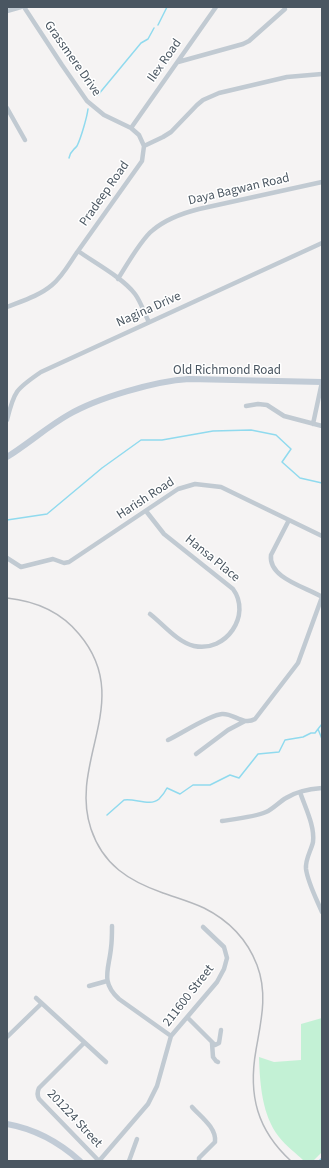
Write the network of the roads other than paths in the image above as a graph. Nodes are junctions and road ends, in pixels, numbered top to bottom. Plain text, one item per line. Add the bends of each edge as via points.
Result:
1 (20, 7) edge
2 (24, 7) edge
3 (216, 7) edge
4 (285, 9) dead end
5 (7, 11) edge
6 (178, 62) junction
7 (322, 74) edge
8 (7, 108) edge
9 (131, 128) junction
10 (25, 140) dead end
11 (144, 146) junction
12 (322, 182) edge
13 (322, 243) edge
14 (78, 251) junction
15 (118, 279) junction
16 (7, 307) edge
17 (149, 322) junction
18 (322, 382) edge
19 (246, 406) dead end
20 (7, 420) edge
21 (313, 424) junction
22 (322, 426) edge
23 (7, 457) edge
24 (146, 511) junction
25 (289, 520) junction
26 (322, 536) edge
27 (7, 558) edge
28 (322, 597) edge
29 (150, 614) dead end
30 (245, 721) junction
31 (168, 740) dead end
32 (196, 754) dead end
33 (322, 788) edge
34 (300, 792) junction
35 (222, 822) dead end
36 (322, 912) edge
37 (112, 926) dead end
38 (203, 927) dead end
39 (107, 981) junction
40 (88, 986) dead end
41 (36, 998) dead end
42 (42, 1004) junction
43 (187, 1017) junction
44 (221, 1030) dead end
45 (172, 1036) junction
46 (7, 1037) edge
47 (84, 1042) junction
48 (212, 1043) junction
49 (106, 1062) dead end
50 (218, 1062) dead end
51 (192, 1107) dead end
52 (7, 1124) edge
53 (137, 1139) dead end
54 (80, 1161) edge
55 (99, 1161) edge
56 (129, 1161) edge
57 (199, 1161) edge

1 - 5 street
2 - 9 street, Grassmere Drive via 87,101 104,115
3 - 6 street, Ilex Road
4 - 6 street via 249,42
6 - 9 street, Ilex Road
7 - 11 street via 287,77 211,96 197,105 171,132
8 - 10 street
9 - 11 street, Grassmere Drive via 139,135
11 - 14 street, Pradeep Road via 142,161 137,169
12 - 15 street, Daya Bagwan Road via 182,214 148,234
13 - 17 street, Nagina Drive
14 - 15 street
14 - 16 street, Pradeep Road via 52,286
15 - 17 street via 135,294
17 - 20 street, Nagina Drive via 37,375 16,391
18 - 21 street
18 - 23 street, Old Richmond Road via 176,380 130,391 85,406 50,426
19 - 21 street via 268,405 284,416
21 - 22 street
24 - 25 street, Harish Road via 178,490 201,484 221,487
24 - 27 street, Harish Road via 69,562 53,560 21,567
24 - 29 street, Hansa Place via 164,534 233,589 240,607 239,618 230,634 220,642 207,646 194,646 183,641
25 - 26 street, Harish Road
25 - 28 street via 271,556 273,567 278,574
28 - 30 street via 298,663 255,719
30 - 31 street via 230,715 217,715
30 - 32 street via 228,730
33 - 34 street
34 - 35 street via 265,812
34 - 36 street via 313,836 306,864 307,873
37 - 39 street
38 - 43 street, 211600 Street via 223,946 227,960 216,982
39 - 40 street
39 - 45 street via 119,999
41 - 42 street
42 - 46 street
42 - 47 street
43 - 45 street, 211600 Street
43 - 48 street
44 - 48 street via 218,1044
45 - 55 street, 211600 Street via 153,1097
47 - 49 street
47 - 55 street, 201224 Street via 39,1088 37,1096
48 - 50 street via 214,1057
51 - 57 street via 209,1125 215,1138
52 - 54 street via 47,1137
53 - 56 street

